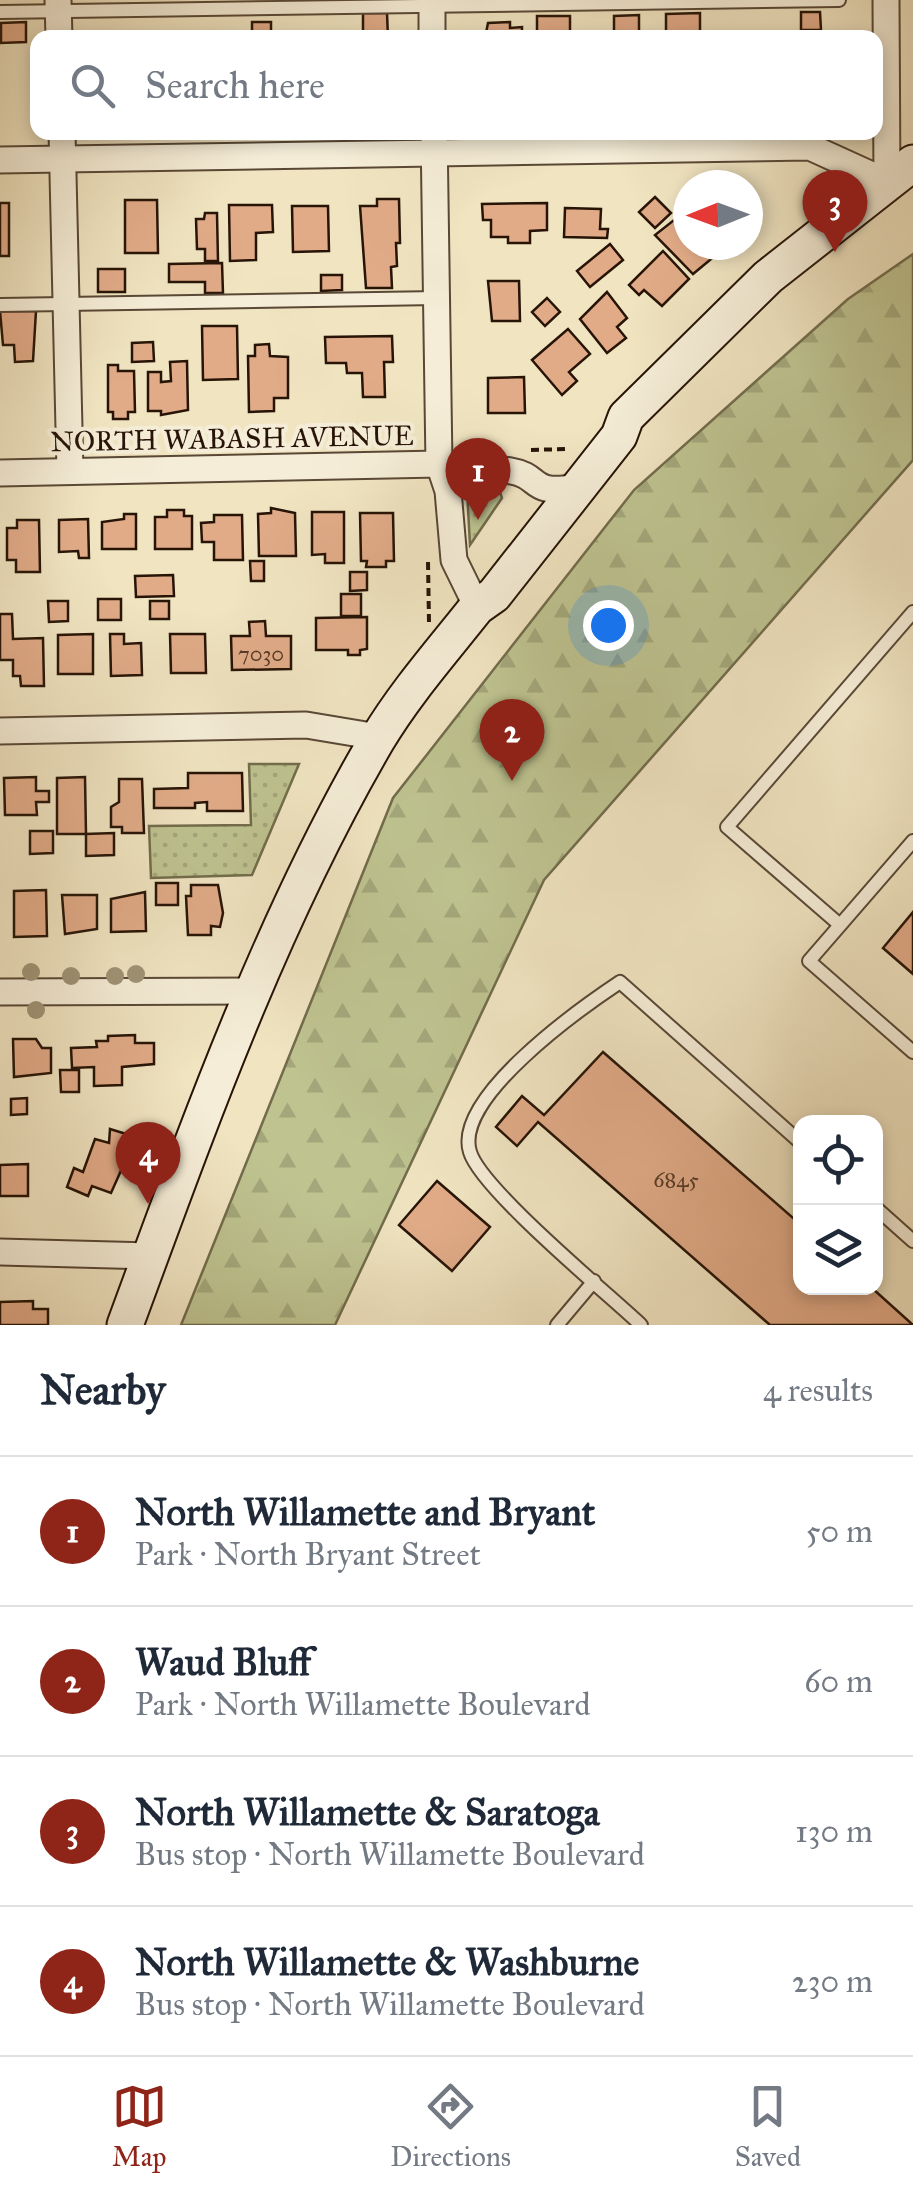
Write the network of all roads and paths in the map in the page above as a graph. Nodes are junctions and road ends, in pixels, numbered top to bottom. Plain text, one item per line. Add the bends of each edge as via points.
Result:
1 (838, 0) edge
2 (886, 0) edge
3 (432, 3) edge
4 (58, 5) edge
5 (0, 12) edge
6 (432, 30) edge
7 (63, 140) edge
8 (434, 143) edge
9 (64, 159) junction
10 (0, 160) edge
11 (900, 172) edge
12 (437, 298) junction
13 (67, 303) junction
14 (0, 304) edge
15 (440, 464) junction
16 (70, 471) junction
17 (0, 472) edge
18 (562, 489) junction
19 (428, 549) dead end
20 (477, 607) junction
21 (913, 612) edge
22 (430, 667) junction
23 (0, 730) edge
24 (378, 738) junction
25 (913, 841) edge
26 (840, 925) junction
27 (256, 991) junction
28 (0, 992) edge
29 (913, 1052) edge
30 (793, 1136) edge
31 (883, 1214) edge
32 (913, 1241) edge
33 (0, 1252) edge
34 (150, 1256) junction
35 (594, 1281) junction
36 (125, 1325) edge
37 (557, 1325) edge
38 (641, 1325) edge

1 - 3 lane
2 - 11 street
3 - 4 lane
3 - 6 street
4 - 5 lane
7 - 9 street
8 - 9 street
8 - 11 street via 810,147
8 - 12 street
9 - 10 street
9 - 13 street
11 - 18 main road via 768,276
12 - 13 lane
12 - 15 street
13 - 14 lane
13 - 16 street
15 - 16 street, NORTH WABASH AVENUE
15 - 18 street, NORTH WABASH AVENUE via 517,472
15 - 20 street via 454,560
16 - 17 street, NORTH WABASH AVENUE
18 - 20 main road via 482,588
19 - 22 path
20 - 22 main road
21 - 26 lane via 727,827
22 - 24 main road
23 - 24 street via 306,725
24 - 27 main road via 316,852
25 - 26 lane
26 - 29 lane via 809,961
27 - 28 street
27 - 34 main road
30 - 35 lane via 620,982 555,1026 477,1111 468,1150 525,1219
31 - 32 lane
33 - 34 street
34 - 36 main road
35 - 37 lane
35 - 38 lane

